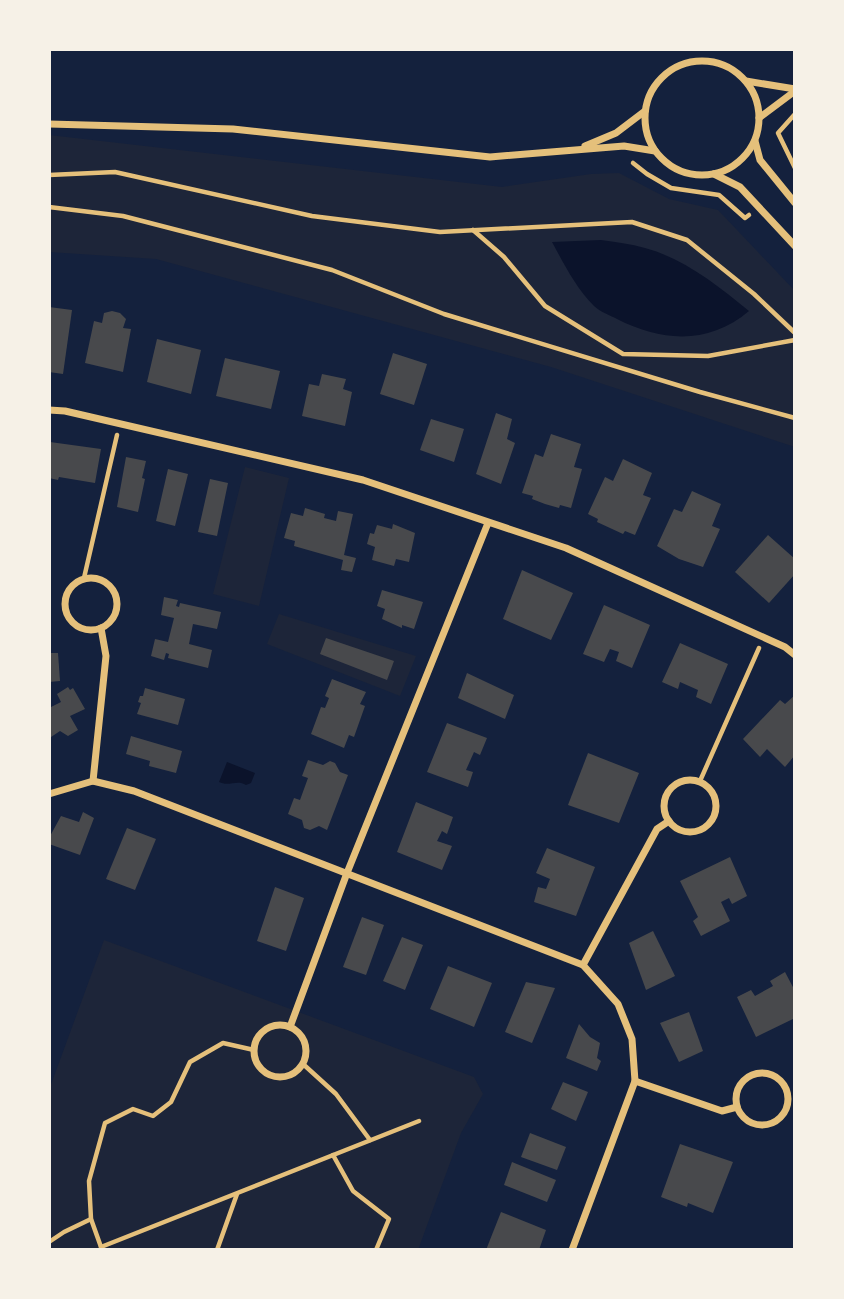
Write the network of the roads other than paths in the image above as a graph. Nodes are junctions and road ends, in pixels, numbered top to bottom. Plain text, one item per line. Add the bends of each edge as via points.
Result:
1 (746, 81) junction
2 (795, 90) edge
3 (645, 111) junction
4 (759, 118) junction
5 (49, 124) edge
6 (755, 141) junction
7 (578, 149) junction
8 (655, 151) junction
9 (714, 174) junction
10 (795, 204) edge
11 (795, 246) edge
12 (49, 410) edge
13 (488, 523) junction
14 (101, 628) junction
15 (795, 655) edge
16 (93, 781) junction
17 (49, 794) edge
18 (669, 821) junction
19 (347, 873) junction
20 (583, 965) junction
21 (290, 1027) junction
22 (635, 1081) junction
23 (737, 1107) junction
24 (572, 1250) edge

1 - 2 street
1 - 3 street via 719,63 686,63 658,80
1 - 4 street
2 - 4 street
3 - 7 street via 617,133
3 - 8 street
4 - 6 street
5 - 7 street via 233,130 490,157
6 - 9 street via 745,156
6 - 10 street via 760,160
7 - 8 street via 624,146
8 - 9 street via 671,166 692,174
9 - 11 street via 740,187
12 - 13 street via 363,480
13 - 15 street via 566,548
13 - 19 street
14 - 14 street via 76,626 66,612 67,592 84,578 100,579 114,593 117,609
14 - 16 street via 106,656
16 - 17 street
16 - 19 street via 134,791
18 - 18 street via 664,804 681,781 700,781 714,794 716,811 701,830 692,832
18 - 20 street via 657,829
19 - 20 street
19 - 21 street
20 - 22 street via 618,1004 632,1039
21 - 21 street via 306,1047 303,1064 290,1076 273,1077 259,1066 254,1050 257,1040 262,1032 280,1025
22 - 23 street via 722,1111
22 - 24 street
23 - 23 street via 747,1121 772,1123 788,1104 786,1088 772,1074 752,1074 738,1087

